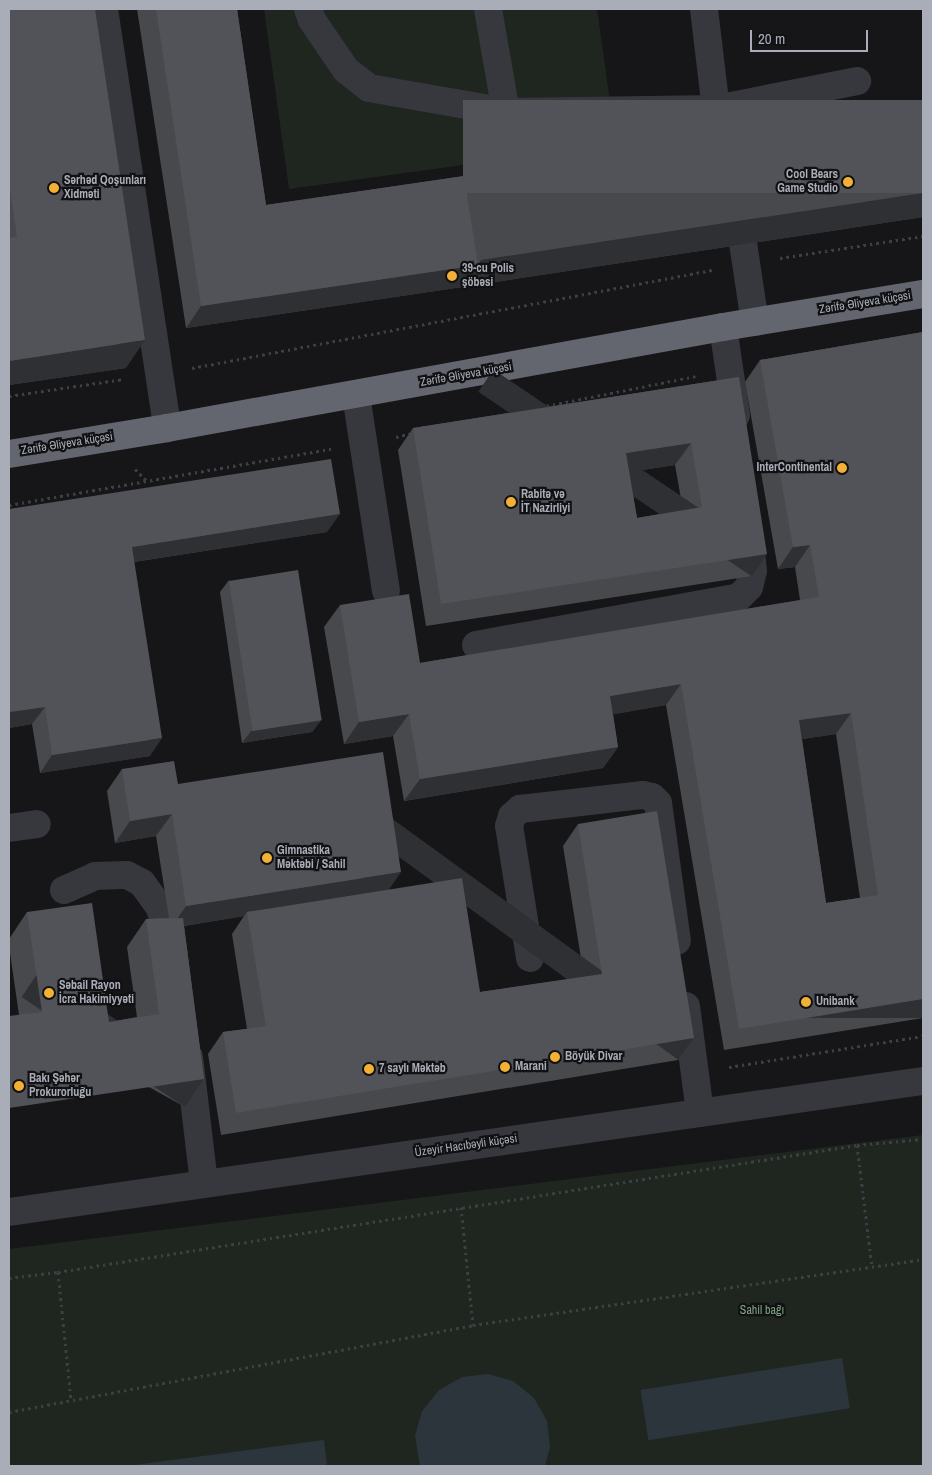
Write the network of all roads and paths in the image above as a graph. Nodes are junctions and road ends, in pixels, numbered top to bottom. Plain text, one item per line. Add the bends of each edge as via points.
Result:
1 (104, 9) edge
2 (308, 9) edge
3 (488, 9) edge
4 (704, 9) edge
5 (857, 82) dead end
6 (716, 109) junction
7 (506, 112) junction
8 (729, 153) edge
9 (923, 236) edge
10 (745, 253) junction
11 (923, 294) edge
12 (755, 322) junction
13 (723, 327) junction
14 (730, 369) junction
15 (159, 374) junction
16 (356, 395) junction
17 (9, 396) edge
18 (518, 412) edge
19 (166, 428) junction
20 (421, 432) edge
21 (738, 436) edge
22 (364, 443) junction
23 (9, 454) edge
24 (9, 505) edge
25 (747, 513) edge
26 (386, 591) dead end
27 (476, 645) dead end
28 (37, 824) dead end
29 (9, 828) edge
30 (64, 890) dead end
31 (530, 958) dead end
32 (179, 981) edge
33 (185, 1028) edge
34 (923, 1036) edge
35 (695, 1072) junction
36 (923, 1081) edge
37 (700, 1113) junction
38 (923, 1139) edge
39 (857, 1145) junction
40 (204, 1182) junction
41 (461, 1207) junction
42 (9, 1212) edge
43 (923, 1259) edge
44 (872, 1266) junction
45 (58, 1272) junction
46 (9, 1278) edge
47 (473, 1326) junction
48 (70, 1400) junction
49 (9, 1412) edge

1 - 15 street
2 - 7 street via 346,70 369,88
3 - 7 street
4 - 6 street
5 - 6 street
6 - 7 street
6 - 8 street
9 - 10 path
10 - 12 street
10 - 15 path
11 - 12 highway, Zərifə Əliyeva küçəsi
12 - 13 highway, Zərifə Əliyeva küçəsi
13 - 14 street
13 - 16 highway, Zərifə Əliyeva küçəsi
14 - 18 path
14 - 21 street
15 - 17 path
15 - 19 street
16 - 19 highway, Zərifə Əliyeva küçəsi
16 - 22 street
19 - 23 highway, Zərifə Əliyeva küçəsi
20 - 22 path
22 - 24 path
22 - 26 street
25 - 27 street via 753,571 750,587 739,597
28 - 29 street
30 - 32 street via 95,876 127,875 142,883 160,908
31 - 35 street via 509,826 512,816 520,809 644,795 652,797 658,803
33 - 40 street
34 - 35 path
35 - 37 street
36 - 37 street, Üzeyir Hacıbəyli küçəsi
37 - 40 street, Üzeyir Hacıbəyli küçəsi
38 - 39 path
39 - 41 path
39 - 44 path
40 - 42 street, Üzeyir Hacıbəyli küçəsi
41 - 45 path
41 - 47 path
43 - 44 path
44 - 47 path
45 - 46 path
45 - 48 path
47 - 48 path
48 - 49 path

